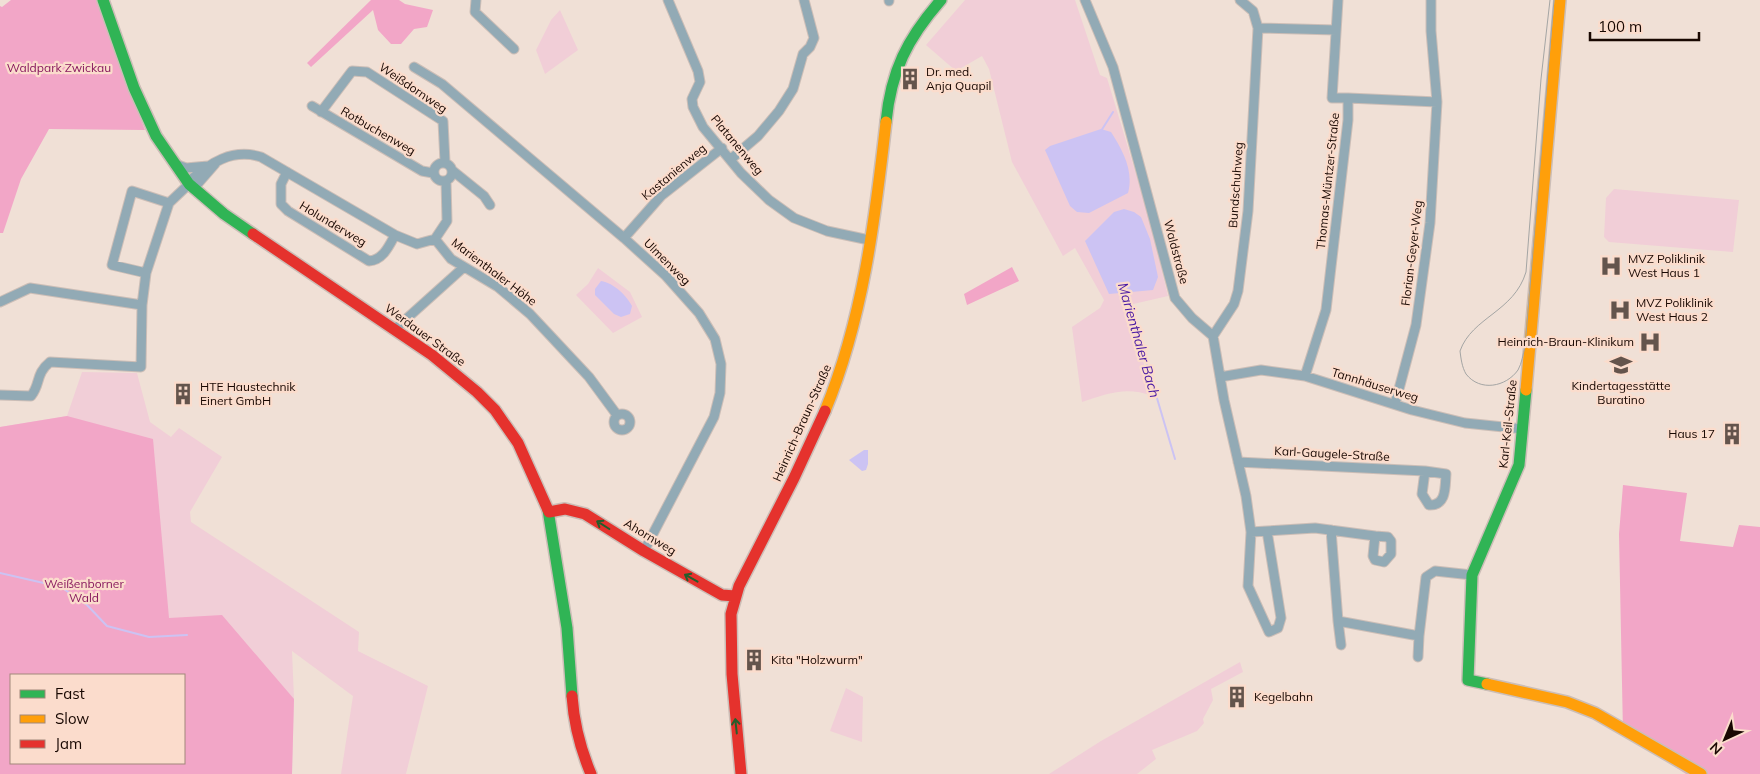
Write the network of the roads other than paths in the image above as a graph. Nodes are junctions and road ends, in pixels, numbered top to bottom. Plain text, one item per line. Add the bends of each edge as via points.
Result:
1 (103, 0) edge
2 (476, 0) edge
3 (668, 0) edge
4 (804, 0) edge
5 (941, 0) edge
6 (1085, 0) edge
7 (1240, 0) edge
8 (1338, 0) edge
9 (1431, 0) edge
10 (1560, 0) edge
11 (1258, 28) junction
12 (1336, 30) junction
13 (514, 49) dead end
14 (414, 67) dead end
15 (1348, 98) junction
16 (1437, 102) junction
17 (312, 106) dead end
18 (321, 112) junction
19 (722, 148) junction
20 (731, 159) junction
21 (445, 162) junction
22 (213, 163) junction
23 (174, 164) junction
24 (453, 171) junction
25 (287, 172) junction
26 (433, 173) junction
27 (446, 181) junction
28 (190, 185) junction
29 (169, 203) junction
30 (490, 205) dead end
31 (395, 235) junction
32 (624, 238) junction
33 (435, 239) junction
34 (869, 240) junction
35 (464, 267) junction
36 (146, 273) junction
37 (0, 302) edge
38 (142, 305) junction
39 (395, 329) junction
40 (1213, 336) junction
41 (1305, 376) junction
42 (1220, 377) junction
43 (0, 395) edge
44 (1395, 404) junction
45 (617, 415) dead end
46 (1523, 429) junction
47 (1238, 462) junction
48 (1425, 471) dead end
49 (549, 512) junction
50 (1331, 530) junction
51 (1251, 532) junction
52 (1267, 532) junction
53 (1375, 536) dead end
54 (644, 551) junction
55 (1472, 575) junction
56 (735, 596) junction
57 (1338, 621) junction
58 (1419, 636) junction
59 (1341, 645) dead end
60 (1418, 657) dead end
61 (591, 774) edge
62 (741, 774) edge
63 (1701, 774) edge

1 - 23 street, Werdauer Straße via 134,88 156,136
2 - 13 street via 475,12
3 - 19 street, Platanenweg via 699,76 700,82 692,99 693,107 703,128
4 - 20 street via 814,38 803,54 792,88 758,136
5 - 34 street, Heinrich-Braun-Straße via 905,47 894,72
6 - 40 street, Waldstraße via 1113,67 1175,298
7 - 11 street, Bundschuhweg via 1254,11
8 - 12 street, Thomas-Müntzer-Straße
9 - 16 street, Florian-Geyer-Weg
10 - 46 street, Karl-Keil-Straße
11 - 12 street
11 - 40 street, Bundschuhweg via 1248,211 1240,278 1234,304
12 - 15 street, Thomas-Müntzer-Straße via 1332,98
14 - 32 street, Ulmenweg via 448,88
15 - 16 street
15 - 41 street, Thomas-Müntzer-Straße via 1326,310
16 - 44 street, Florian-Geyer-Weg via 1429,232 1416,325
17 - 18 street, Rotbuchenweg
18 - 21 street, Weißdornweg via 352,70 367,72 443,121
18 - 26 street, Rotbuchenweg via 422,171
19 - 20 street, Platanenweg
19 - 32 street, Kastanienweg via 661,196
20 - 34 street, Platanenweg via 769,200 794,218
21 - 24 street
21 - 26 street via 435,167
22 - 23 street, Marienthaler Höhe via 186,168
22 - 25 street, Marienthaler Höhe via 233,154 250,154 262,157
22 - 28 street, Marienthaler Höhe
23 - 28 street, Werdauer Straße
24 - 27 street
24 - 30 street via 484,196
25 - 31 street, Marienthaler Höhe
25 - 31 street, Holunderweg via 281,184 280,204 370,261 384,253
26 - 27 street via 438,180
27 - 33 street, Marienthaler Höhe via 447,222
28 - 29 street, Marienthaler Höhe
28 - 39 street, Werdauer Straße via 238,225
29 - 36 street
29 - 36 street via 132,191 112,265
31 - 33 street, Marienthaler Höhe via 417,244
32 - 54 street, Ulmenweg via 666,276 699,313 715,339 721,364 720,393 714,417
33 - 35 street, Marienthaler Höhe via 444,253
34 - 56 street, Heinrich-Braun-Straße via 864,278 841,368 820,420
35 - 39 street
35 - 45 street, Marienthaler Höhe via 498,287 536,320 589,376
36 - 38 street
37 - 38 street via 30,288
38 - 43 street via 142,366 50,362 42,368 31,396
39 - 49 street, Werdauer Straße via 439,360 495,410 518,443
40 - 42 street
41 - 42 street, Tannhäuserweg via 1261,370
41 - 44 street, Tannhäuserweg
42 - 47 street
44 - 46 street, Tannhäuserweg via 1465,423
46 - 55 street, Karl-Keil-Straße via 1515,478
47 - 48 street, Karl-Gaugele-Straße
47 - 51 street
54 -> 49 street, Ahornweg via 585,514 565,509
49 - 61 street, Werdauer Straße via 566,628 574,722
50 - 52 street via 1299,528
50 - 53 street
50 - 57 street
51 - 52 street
51 - 52 street via 1248,586 1269,632 1278,628 1280,618
56 -> 54 street, Ahornweg via 722,595
55 - 58 street via 1435,571 1426,577
55 - 63 street, Karl-Keil-Straße via 1468,680 1567,702 1595,713
62 -> 56 street, Heinrich-Braun-Straße via 732,654 731,614
57 - 58 street
57 - 59 street
58 - 60 street

